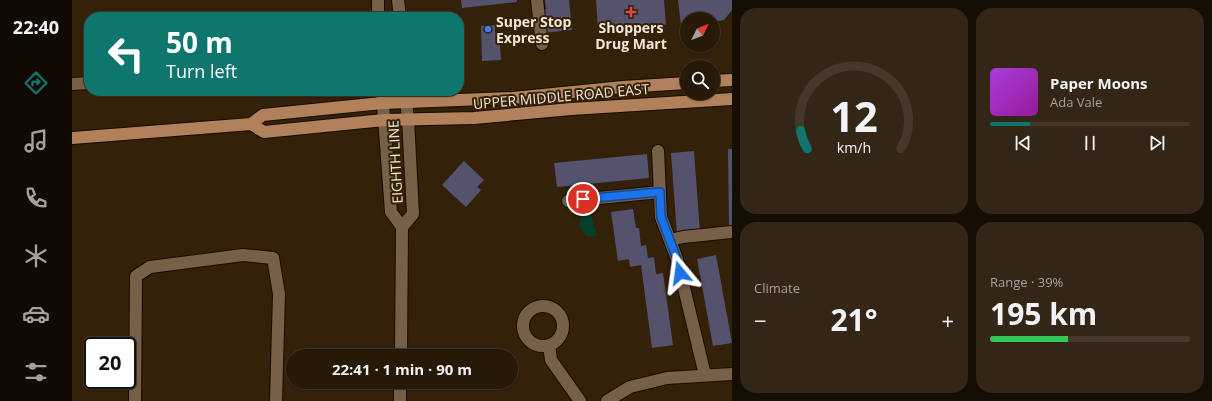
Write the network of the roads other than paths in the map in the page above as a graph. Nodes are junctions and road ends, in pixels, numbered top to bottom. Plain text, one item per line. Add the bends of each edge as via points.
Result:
1 (378, 0) edge
2 (398, 0) edge
3 (537, 0) edge
4 (378, 12) edge
5 (399, 12) edge
6 (542, 44) dead end
7 (732, 80) edge
8 (720, 81) edge
9 (84, 83) edge
10 (680, 83) edge
11 (72, 84) edge
12 (405, 96) edge
13 (382, 97) edge
14 (732, 99) edge
15 (408, 119) junction
16 (384, 120) junction
17 (251, 124) junction
18 (72, 138) edge
19 (658, 150) dead end
20 (660, 192) junction
21 (568, 201) dead end
22 (402, 227) junction
23 (732, 232) edge
24 (670, 240) junction
25 (549, 345) dead end
26 (401, 349) edge
27 (732, 374) edge
28 (705, 375) junction
29 (400, 389) edge
30 (135, 401) edge
31 (276, 401) edge
32 (400, 401) edge
33 (580, 401) edge
34 (607, 401) edge

1 - 4 street
2 - 5 street
3 - 6 street
7 - 8 main road
9 - 11 street
10 - 12 main road, UPPER MIDDLE ROAD EAST via 513,98
12 - 13 main road, UPPER MIDDLE ROAD EAST
12 - 15 street, EIGHTH LINE
13 - 16 street, EIGHTH LINE
13 - 17 main road, UPPER MIDDLE ROAD EAST via 263,114
14 - 15 main road, UPPER MIDDLE ROAD EAST via 474,118
15 - 16 main road, UPPER MIDDLE ROAD EAST
15 - 22 street, EIGHTH LINE via 413,214
16 - 17 main road, UPPER MIDDLE ROAD EAST via 264,132
16 - 22 street, EIGHTH LINE via 391,212
17 - 18 main road, UPPER MIDDLE ROAD EAST
19 - 20 street
20 - 21 street
20 - 24 street via 661,217
22 - 26 street
23 - 24 street
24 - 28 street via 677,259
25 - 33 street via 551,360
27 - 28 street
28 - 34 street via 666,378 630,387
29 - 32 street
30 - 31 street via 136,276 150,267 243,255 273,258 279,294

